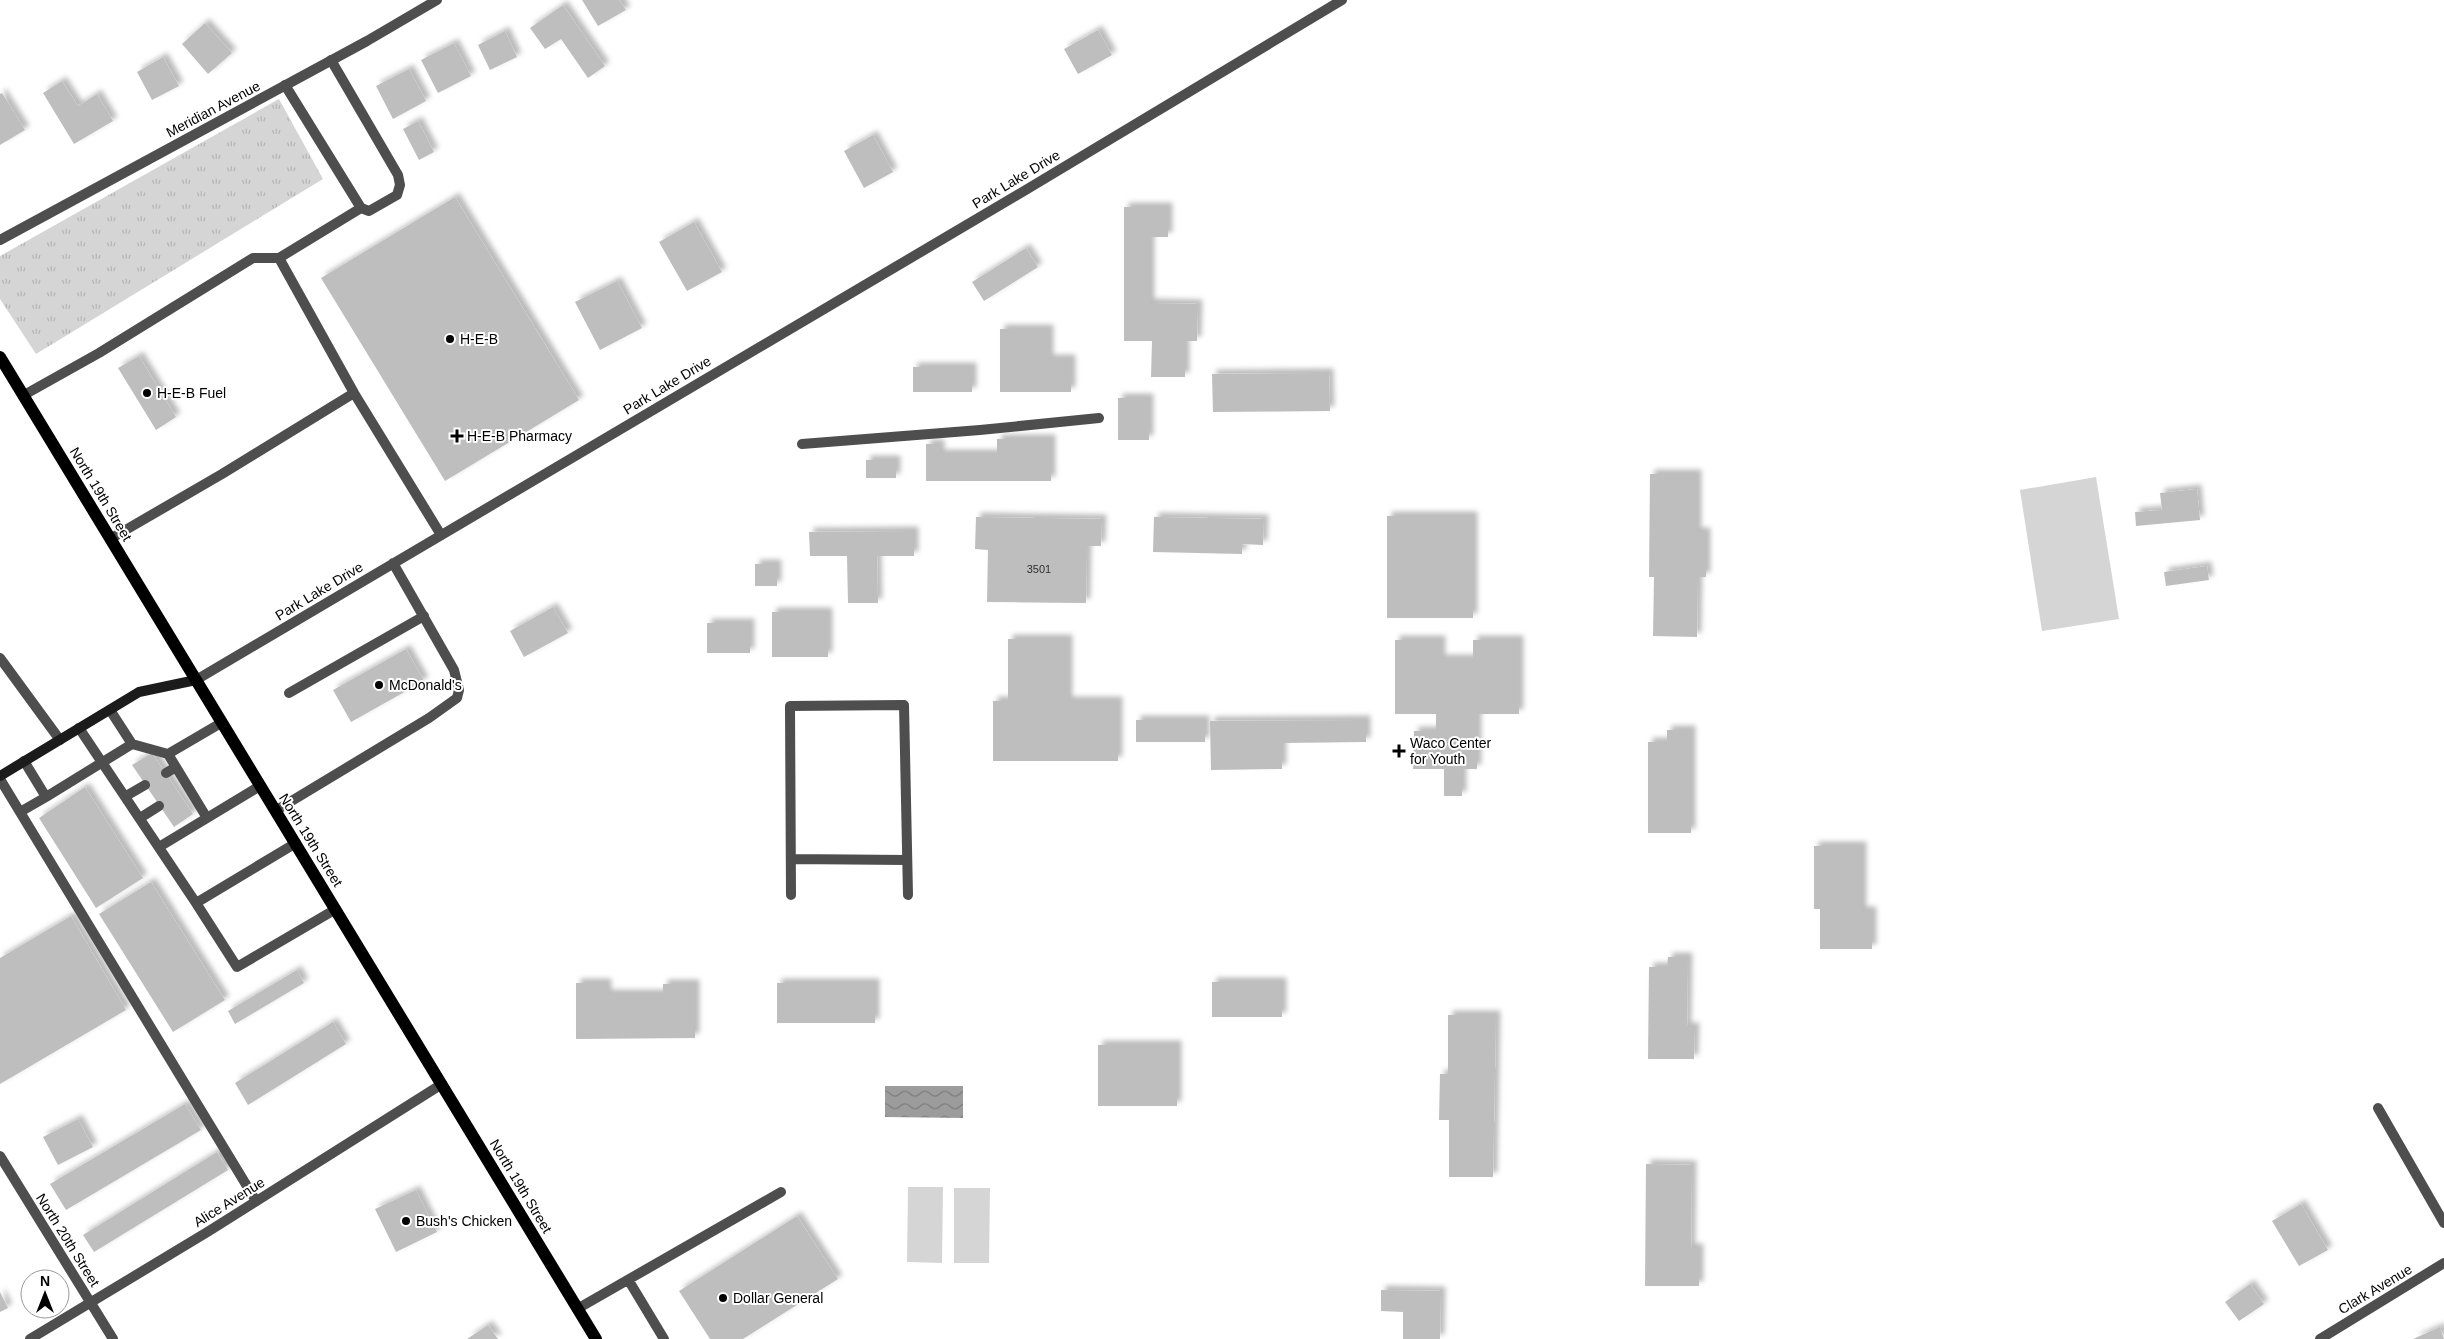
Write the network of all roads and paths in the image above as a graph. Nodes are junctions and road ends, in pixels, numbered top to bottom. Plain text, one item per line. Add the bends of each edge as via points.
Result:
1 (437, 0) edge
2 (1342, 0) edge
3 (331, 60) junction
4 (285, 85) junction
5 (361, 208) junction
6 (0, 240) edge
7 (279, 258) junction
8 (0, 357) edge
9 (354, 392) junction
10 (24, 395) junction
11 (1099, 418) dead end
12 (802, 444) dead end
13 (441, 534) junction
14 (110, 539) junction
15 (393, 563) junction
16 (424, 616) junction
17 (0, 658) edge
18 (196, 680) junction
19 (289, 693) dead end
20 (110, 710) junction
21 (222, 723) junction
22 (79, 728) junction
23 (60, 740) junction
24 (132, 744) junction
25 (168, 754) junction
26 (24, 761) junction
27 (103, 762) junction
28 (176, 767) junction
29 (166, 773) dead end
30 (0, 777) edge
31 (145, 785) dead end
32 (260, 786) junction
33 (126, 796) junction
34 (46, 797) junction
35 (160, 806) dead end
36 (275, 811) junction
37 (20, 812) junction
38 (140, 818) junction
39 (206, 818) junction
40 (296, 844) junction
41 (159, 847) junction
42 (791, 859) junction
43 (908, 860) junction
44 (791, 895) dead end
45 (908, 895) dead end
46 (196, 903) junction
47 (336, 909) junction
48 (442, 1084) junction
49 (2378, 1108) dead end
50 (0, 1156) edge
51 (781, 1192) dead end
52 (256, 1201) junction
53 (2444, 1223) edge
54 (2444, 1263) edge
55 (629, 1280) junction
56 (91, 1303) junction
57 (577, 1310) junction
58 (30, 1339) edge
59 (113, 1339) edge
60 (596, 1339) edge
61 (664, 1339) edge
62 (2320, 1339) edge

1 - 3 street, Meridian Avenue
2 - 13 street, Park Lake Drive
3 - 4 street, Meridian Avenue
3 - 5 street via 398,175 400,185 397,194 369,211
4 - 5 street
4 - 6 street, Meridian Avenue
5 - 7 street
7 - 9 street
7 - 10 street via 253,258
8 - 10 main road, North 19th Street
9 - 13 street
9 - 14 street
10 - 14 main road, North 19th Street
11 - 12 street
13 - 15 street, Park Lake Drive
14 - 18 main road, North 19th Street
15 - 16 street
15 - 18 street, Park Lake Drive
16 - 19 street
16 - 36 street via 454,670 459,690 457,698 430,718
17 - 23 street
18 - 20 street, Park Lake Drive via 139,692
18 - 21 main road, North 19th Street
20 - 22 street, Park Lake Drive
20 - 24 street
21 - 25 street
21 - 32 main road, North 19th Street
22 - 23 street, Park Lake Drive
22 - 27 street
23 - 26 street, Park Lake Drive
24 - 25 street
24 - 27 street
25 - 28 street
26 - 30 street, Park Lake Drive
26 - 34 street
27 - 33 street
27 - 34 street
28 - 29 street
28 - 39 street via 184,790
30 - 37 street
31 - 33 street
32 - 36 main road, North 19th Street
32 - 39 street
33 - 38 street
34 - 37 street
35 - 38 street
36 - 40 main road, North 19th Street
37 - 52 street
38 - 41 street
39 - 41 street
40 - 46 street
40 - 47 main road, North 19th Street
41 - 46 street
42 - 43 street
42 - 43 street via 790,706 904,705
42 - 44 street
43 - 45 street
46 - 47 street via 237,967
47 - 48 main road, North 19th Street
48 - 52 street, Alice Avenue
48 - 57 main road, North 19th Street
49 - 53 street
50 - 56 street, North 20th Street
51 - 55 street
52 - 56 street, Alice Avenue
54 - 62 street, Clark Avenue
55 - 57 street
55 - 61 street
56 - 58 street, Alice Avenue
56 - 59 street, North 20th Street
57 - 60 main road, North 19th Street

